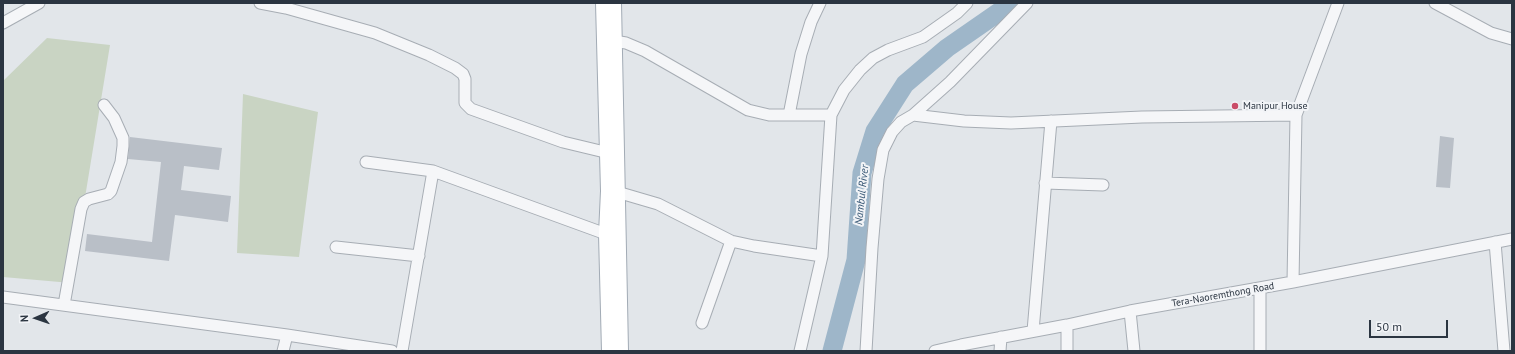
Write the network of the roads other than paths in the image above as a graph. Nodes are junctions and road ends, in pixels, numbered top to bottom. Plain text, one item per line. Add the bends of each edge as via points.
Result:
1 (39, 3) edge
2 (260, 3) edge
3 (603, 3) edge
4 (614, 3) edge
5 (820, 3) edge
6 (967, 3) edge
7 (1027, 3) edge
8 (1338, 3) edge
9 (1435, 3) edge
10 (3, 22) edge
11 (1512, 39) edge
12 (609, 40) junction
13 (104, 105) dead end
14 (789, 115) junction
15 (831, 115) junction
16 (913, 115) junction
17 (1296, 115) junction
18 (1051, 121) junction
19 (612, 153) junction
20 (366, 162) dead end
21 (433, 171) junction
22 (1045, 183) junction
23 (1103, 185) dead end
24 (617, 192) junction
25 (606, 234) junction
26 (1512, 239) edge
27 (731, 241) junction
28 (1495, 242) junction
29 (336, 247) dead end
30 (419, 256) junction
31 (822, 256) junction
32 (1293, 282) junction
33 (1260, 288) junction
34 (3, 298) edge
35 (64, 305) junction
36 (1130, 311) junction
37 (702, 323) dead end
38 (1067, 325) junction
39 (1033, 331) junction
40 (287, 335) junction
41 (1001, 337) junction
42 (283, 351) edge
43 (392, 351) edge
44 (402, 351) edge
45 (609, 351) edge
46 (621, 351) edge
47 (800, 351) edge
48 (866, 351) edge
49 (935, 351) edge
50 (1000, 351) edge
51 (1067, 351) edge
52 (1134, 351) edge
53 (1260, 351) edge
54 (1504, 351) edge

1 - 10 street
2 - 19 street via 375,34 429,55 463,74 465,103 471,109 563,142
3 - 12 main road
4 - 12 main road
5 - 14 street via 801,54
6 - 15 street via 957,14 923,37 873,58 844,90
7 - 16 street via 950,82
8 - 17 street
9 - 11 street via 1491,33
12 - 14 street via 626,43 645,51 748,110 769,115
12 - 19 main road
13 - 35 street via 114,118 122,138 121,162 111,191 84,202 81,209
14 - 15 street
15 - 31 street
16 - 18 street via 964,121
16 - 48 street via 901,122 892,132 883,150 872,248
17 - 18 street
17 - 32 street
18 - 22 street
19 - 24 main road
19 - 25 main road
20 - 21 street
21 - 25 street
21 - 30 street
22 - 23 street
22 - 39 street
24 - 27 street via 658,204
24 - 46 main road
25 - 45 main road
26 - 28 street, Tera-Naoremthong Road
27 - 31 street
27 - 37 street
28 - 32 street, Tera-Naoremthong Road
28 - 54 street
29 - 30 street
30 - 44 street
31 - 47 street
32 - 33 street, Tera-Naoremthong Road
33 - 36 street, Tera-Naoremthong Road
33 - 53 street
34 - 35 street
35 - 40 street
36 - 38 street, Tera-Naoremthong Road
36 - 52 street
38 - 39 street, Tera-Naoremthong Road
38 - 51 street
39 - 41 street, Tera-Naoremthong Road
40 - 42 street
40 - 43 street
41 - 49 street, Tera-Naoremthong Road
41 - 50 street

